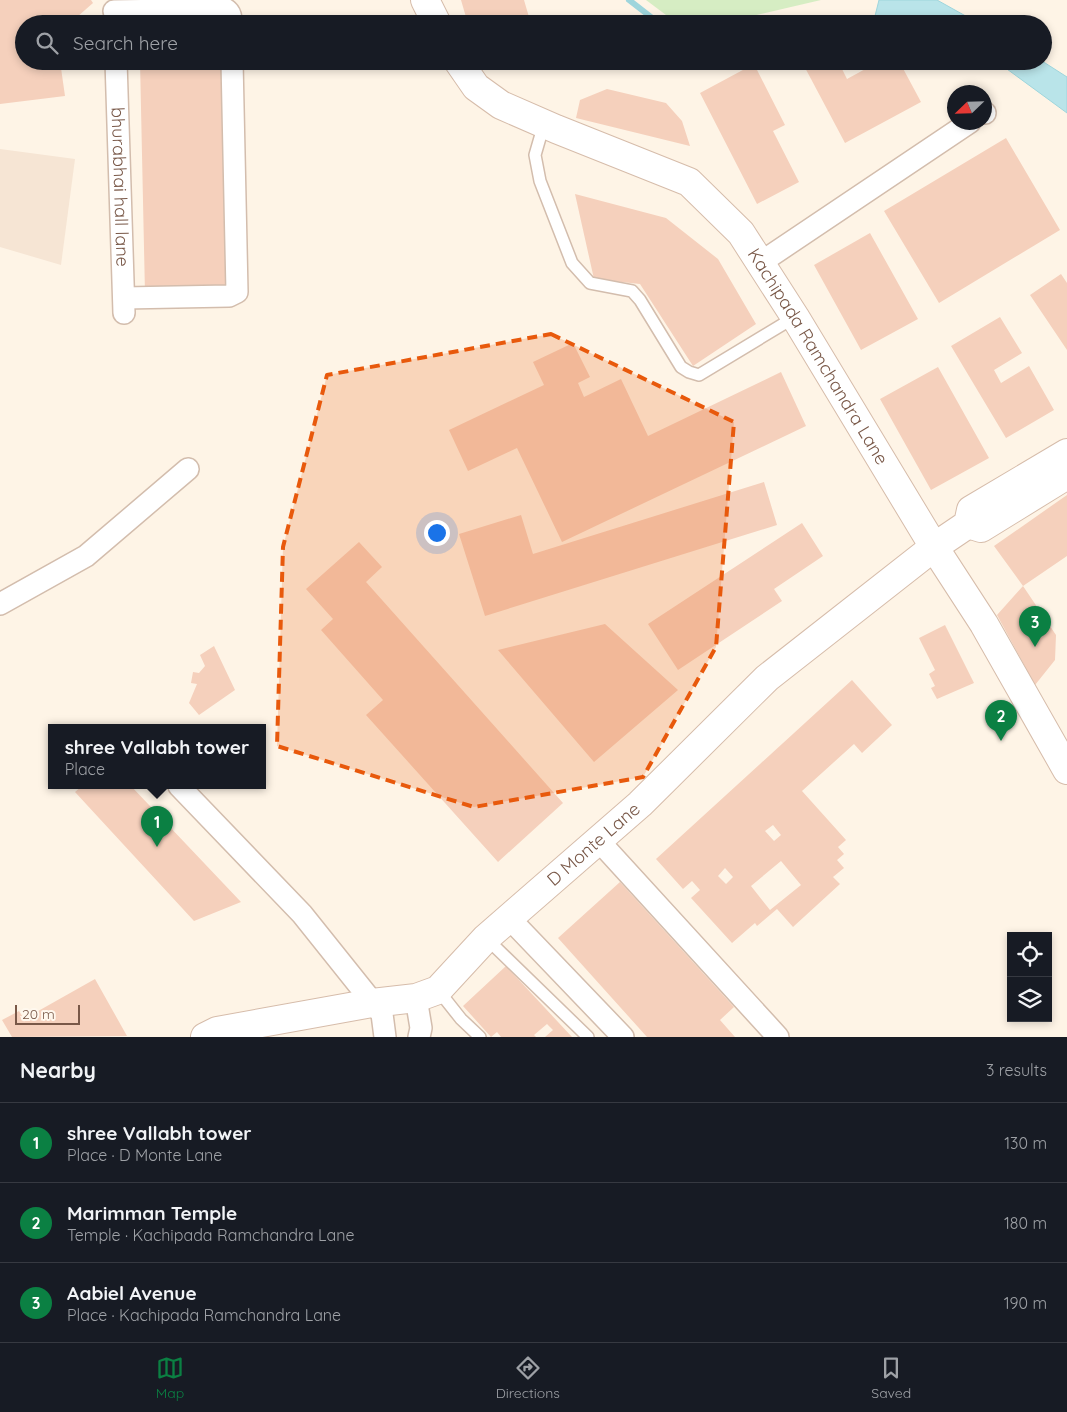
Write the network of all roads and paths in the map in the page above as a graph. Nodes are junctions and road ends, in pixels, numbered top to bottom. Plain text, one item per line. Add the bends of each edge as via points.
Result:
1 (425, 0) edge
2 (114, 12) edge
3 (230, 15) edge
4 (432, 15) edge
5 (116, 70) edge
6 (232, 70) edge
7 (464, 70) edge
8 (544, 124) junction
9 (958, 130) edge
10 (760, 263) junction
11 (795, 317) junction
12 (1067, 454) edge
13 (188, 469) dead end
14 (1067, 475) edge
15 (968, 524) junction
16 (934, 547) junction
17 (0, 604) edge
18 (1067, 770) edge
19 (182, 789) edge
20 (598, 840) junction
21 (509, 918) junction
22 (486, 938) junction
23 (427, 994) junction
24 (372, 1003) junction
25 (281, 1020) junction
26 (205, 1037) edge
27 (306, 1037) edge
28 (386, 1037) edge
29 (419, 1037) edge
30 (480, 1037) edge
31 (588, 1037) edge
32 (623, 1037) edge
33 (778, 1037) edge

1 - 4 street
2 - 3 street via 225,9
5 - 6 street, bhurabhai hall lane via 124,305 229,296 237,292
7 - 8 street, Kachipada Ramchandra Lane via 476,86 501,105
8 - 10 street, Kachipada Ramchandra Lane via 689,182 741,233
8 - 11 lane via 535,155 540,181 572,263 590,284 632,291 681,367 699,375
9 - 10 street
10 - 11 street, Kachipada Ramchandra Lane
11 - 16 street, Kachipada Ramchandra Lane
12 - 15 street via 971,510
13 - 17 street via 86,556
14 - 15 street via 981,528
15 - 16 street, D Monte Lane
16 - 18 street, Kachipada Ramchandra Lane via 984,624
16 - 20 street, D Monte Lane via 767,678 640,804
19 - 24 street via 302,914
20 - 21 street, D Monte Lane
20 - 33 street
21 - 22 street, D Monte Lane
21 - 32 street
22 - 23 street, D Monte Lane
22 - 31 lane
23 - 24 street
23 - 29 street
23 - 30 lane
24 - 25 street
24 - 28 street via 382,1014
25 - 26 street via 217,1031
25 - 27 street

